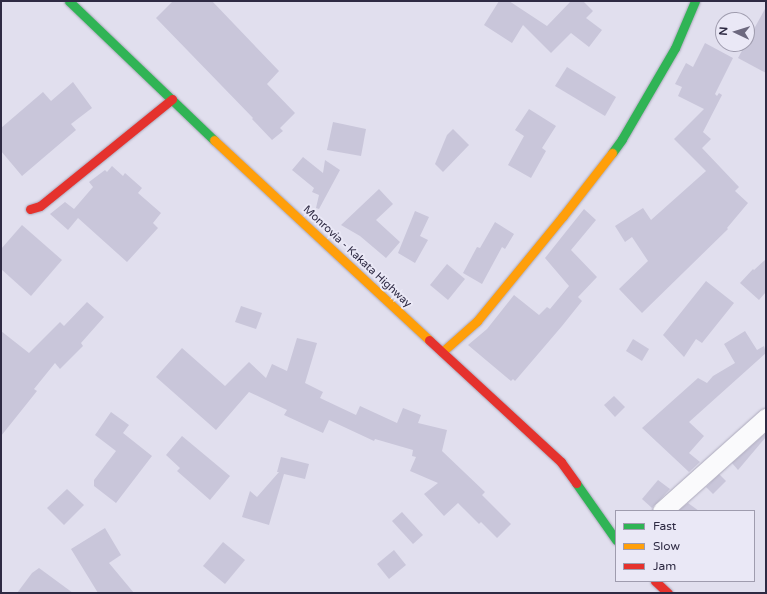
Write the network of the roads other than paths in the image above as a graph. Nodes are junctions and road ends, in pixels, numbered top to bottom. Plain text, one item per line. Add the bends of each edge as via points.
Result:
1 (69, 1) edge
2 (695, 1) edge
3 (172, 98) junction
4 (30, 209) dead end
5 (442, 352) junction
6 (766, 418) edge
7 (663, 510) edge
8 (615, 539) edge
9 (656, 582) edge
10 (668, 593) edge

1 - 3 main road, Monrovia - Kakata Highway
2 - 5 main road via 675,48 622,138 563,216 477,321
3 - 4 main road via 40,206
3 - 5 main road, Monrovia - Kakata Highway via 249,174
5 - 8 main road, Monrovia - Kakata Highway via 561,462
6 - 7 street
9 - 10 main road

